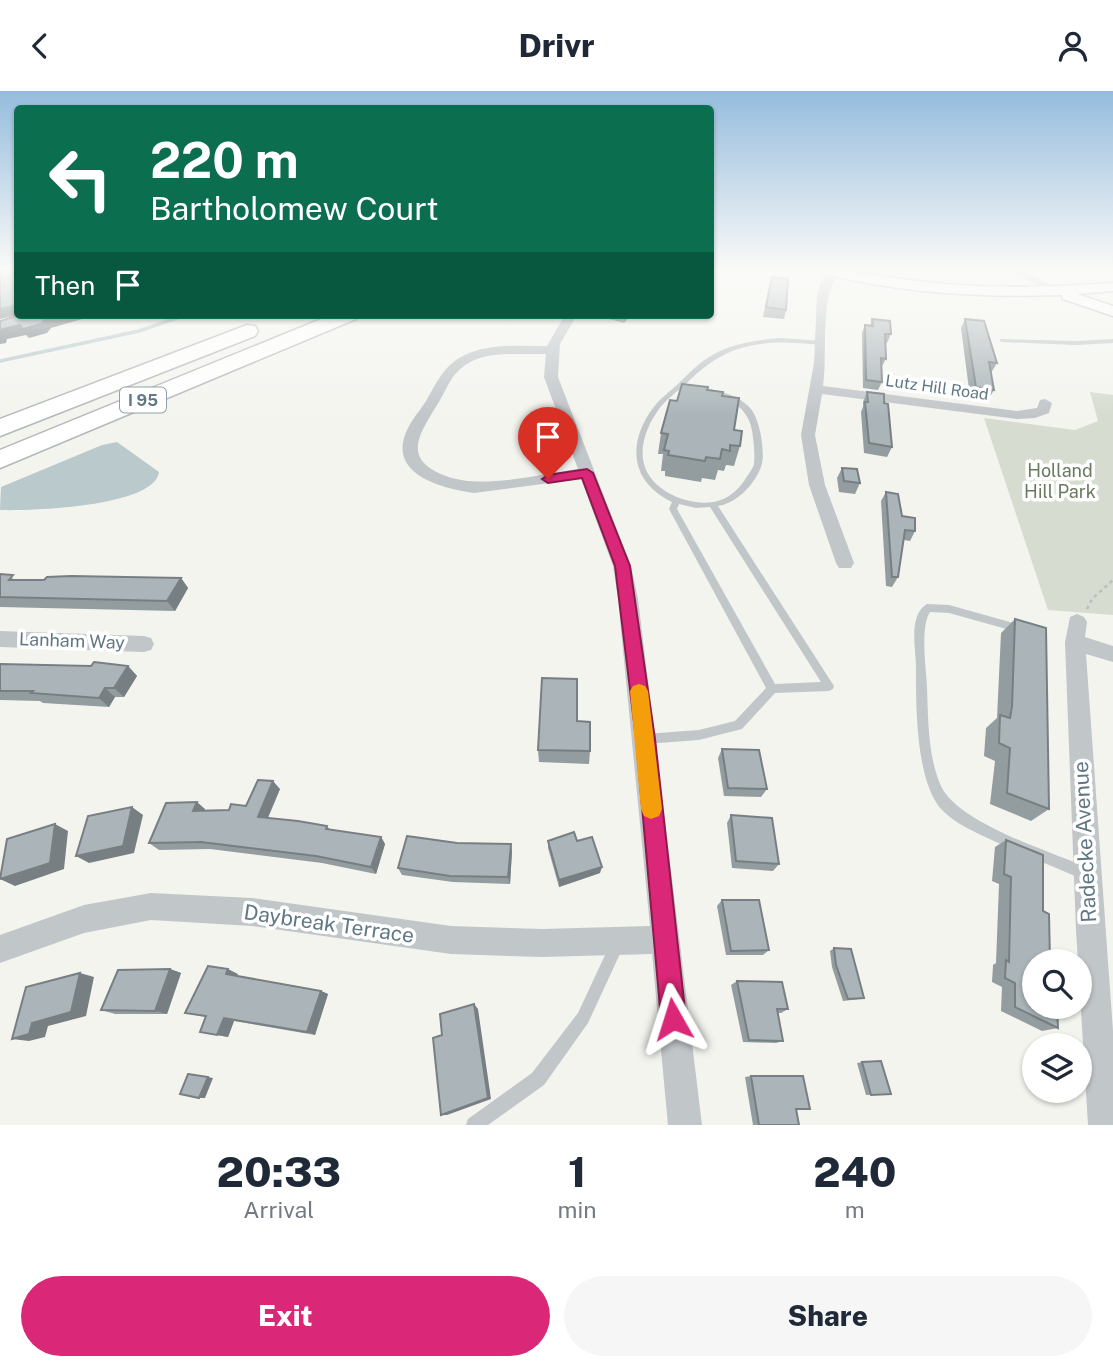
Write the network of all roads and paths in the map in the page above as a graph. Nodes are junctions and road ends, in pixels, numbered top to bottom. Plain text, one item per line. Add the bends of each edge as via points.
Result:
1 (302, 319) edge
2 (339, 319) edge
3 (568, 319) edge
4 (822, 319) edge
5 (259, 320) edge
6 (1002, 340) dead end
7 (1113, 341) edge
8 (821, 343) junction
9 (551, 350) junction
10 (681, 385) junction
11 (817, 389) junction
12 (1045, 403) dead end
13 (0, 411) edge
14 (0, 428) edge
15 (0, 439) edge
16 (0, 460) edge
17 (587, 473) junction
18 (676, 502) junction
19 (713, 505) junction
20 (845, 563) dead end
21 (1113, 580) edge
22 (1079, 625) junction
23 (1030, 631) edge
24 (0, 639) edge
25 (144, 644) dead end
26 (1113, 654) edge
27 (772, 689) junction
28 (645, 739) junction
29 (1087, 874) junction
30 (664, 940) junction
31 (620, 941) junction
32 (0, 949) edge
33 (474, 1125) edge
34 (685, 1125) edge
35 (1105, 1125) edge

1 - 15 highway
2 - 16 highway, I 95
3 - 9 street
4 - 8 street
5 - 13 highway, I 95
5 - 14 highway
6 - 7 lane
8 - 10 lane via 770,339 742,344 697,368
8 - 11 street
9 - 17 street via 551,377
9 - 17 street via 486,353 461,362 418,425 411,439 411,456 428,475 474,488
10 - 18 lane via 649,418 639,458 645,478 665,498
10 - 19 lane via 737,400 747,407 757,427 757,466 737,494
11 - 12 street, Lutz Hill Road via 1017,415 1037,414
11 - 20 street via 808,428 810,451
17 - 28 street via 622,566
18 - 19 lane
18 - 27 lane via 673,509
19 - 27 lane via 829,686
21 - 22 path via 1092,599
22 - 26 street
22 - 29 street, Radecke Avenue
23 - 29 lane via 949,609 927,608 922,615 919,634 930,775 944,802 964,820
24 - 25 street, Lanham Way
27 - 28 lane via 738,725 699,735
28 - 30 street
29 - 35 street, Radecke Avenue
30 - 31 street, Daybreak Terrace
30 - 34 street
31 - 32 street, Daybreak Terrace via 498,944 234,909 139,908 71,923
31 - 33 lane via 583,1018 538,1079

